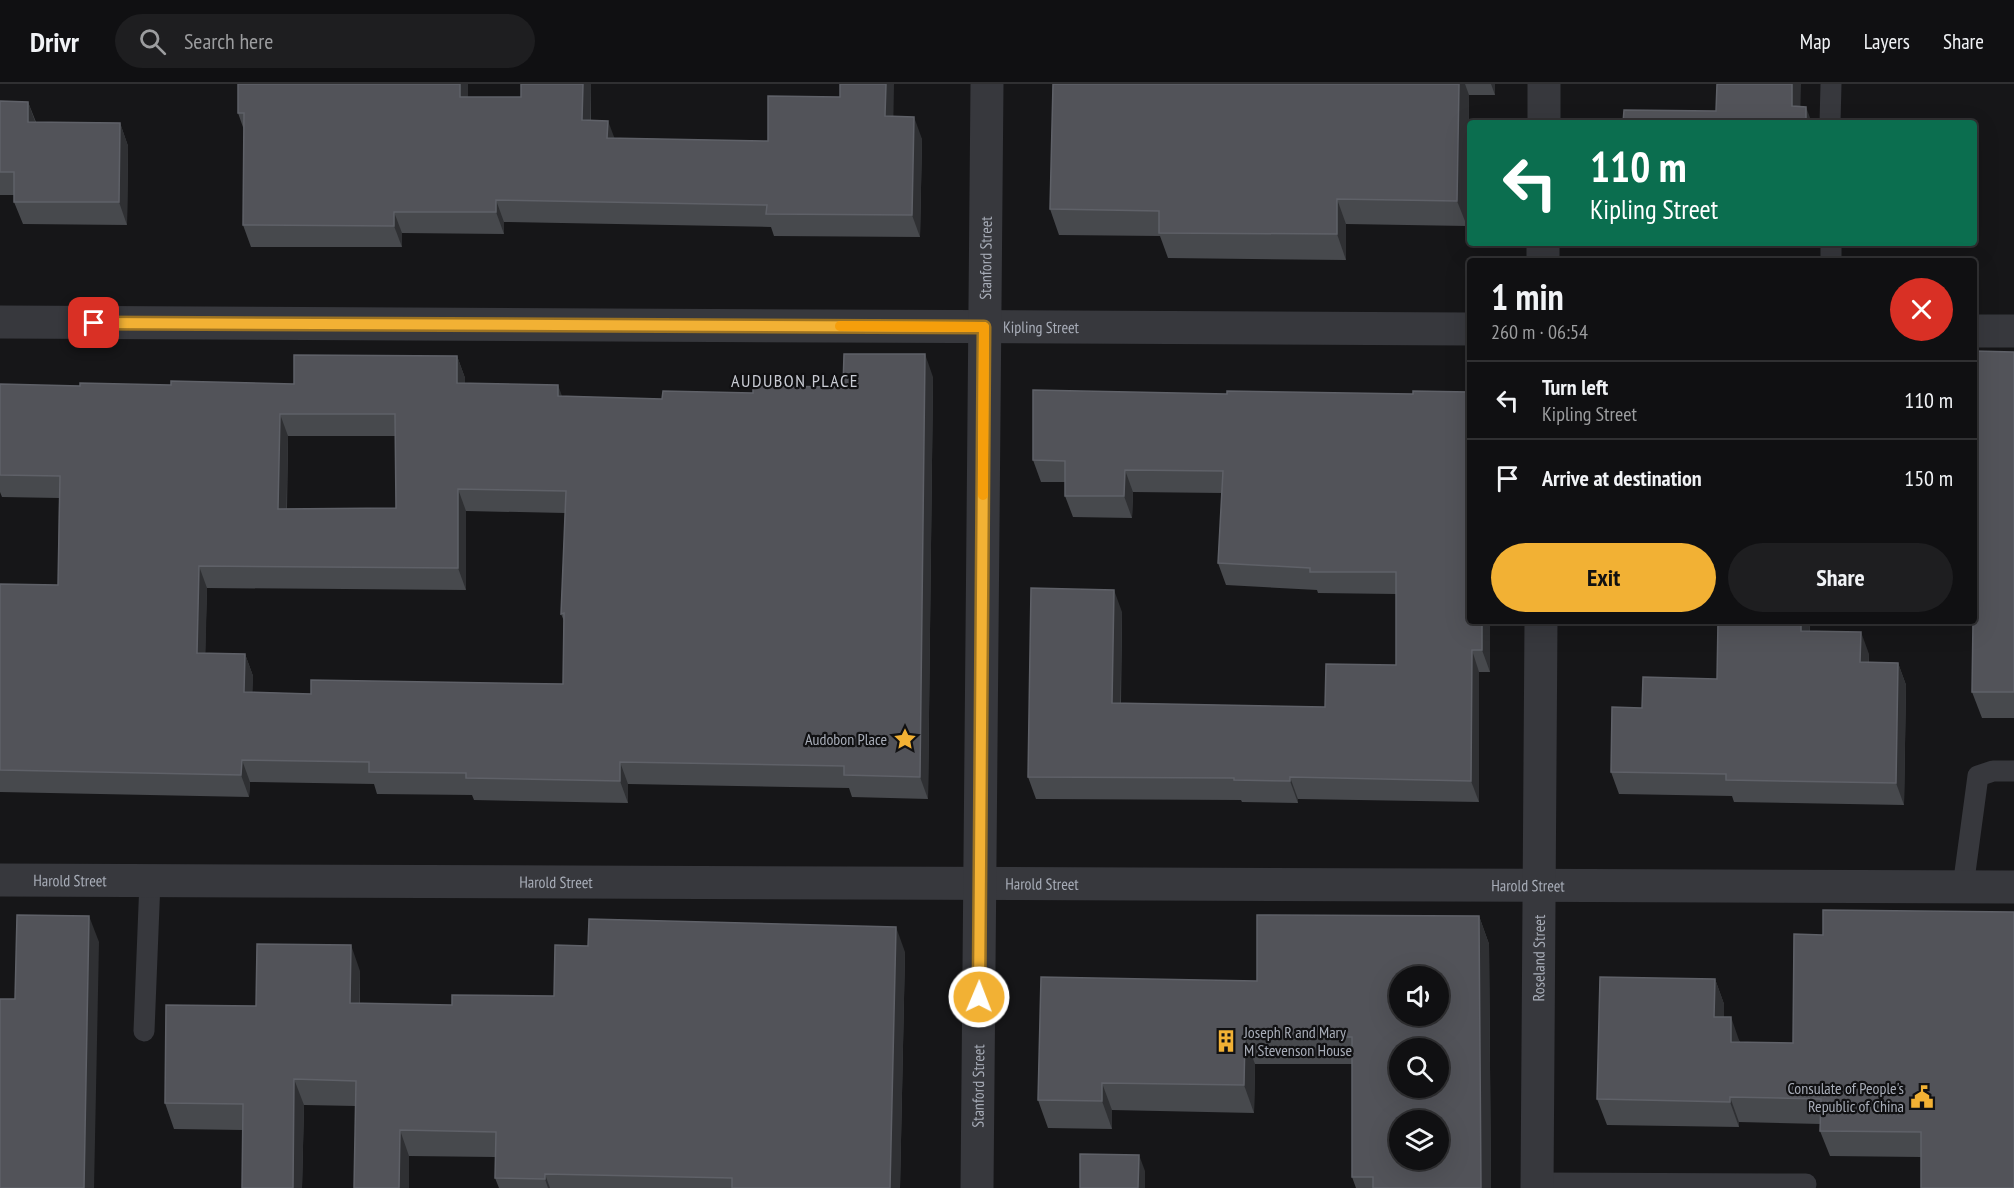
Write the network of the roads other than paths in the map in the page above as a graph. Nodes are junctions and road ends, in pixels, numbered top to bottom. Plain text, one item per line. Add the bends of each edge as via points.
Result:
1 (987, 84) edge
2 (1544, 84) edge
3 (1832, 84) edge
4 (1544, 120) edge
5 (1830, 120) edge
6 (0, 322) edge
7 (984, 327) junction
8 (1467, 329) edge
9 (1977, 331) edge
10 (2014, 331) edge
11 (1541, 624) edge
12 (2014, 771) edge
13 (0, 880) edge
14 (150, 881) junction
15 (980, 885) junction
16 (1539, 886) junction
17 (1963, 887) junction
18 (2014, 888) edge
19 (144, 1031) dead end
20 (1806, 1184) dead end
21 (1537, 1185) edge
22 (977, 1188) edge

1 - 7 street, Stanford Street
2 - 4 street
3 - 5 lane
6 - 7 street, Kipling Street
7 - 8 street, Kipling Street
7 - 15 street, Stanford Street
9 - 10 street
11 - 16 street, Roseland Street
12 - 17 lane via 1978,776
13 - 14 street, Harold Street
14 - 15 street, Harold Street
14 - 19 lane
15 - 16 street, Harold Street
15 - 22 street, Stanford Street
16 - 17 street, Harold Street
16 - 21 street, Roseland Street
17 - 18 street, Harold Street
20 - 21 lane

